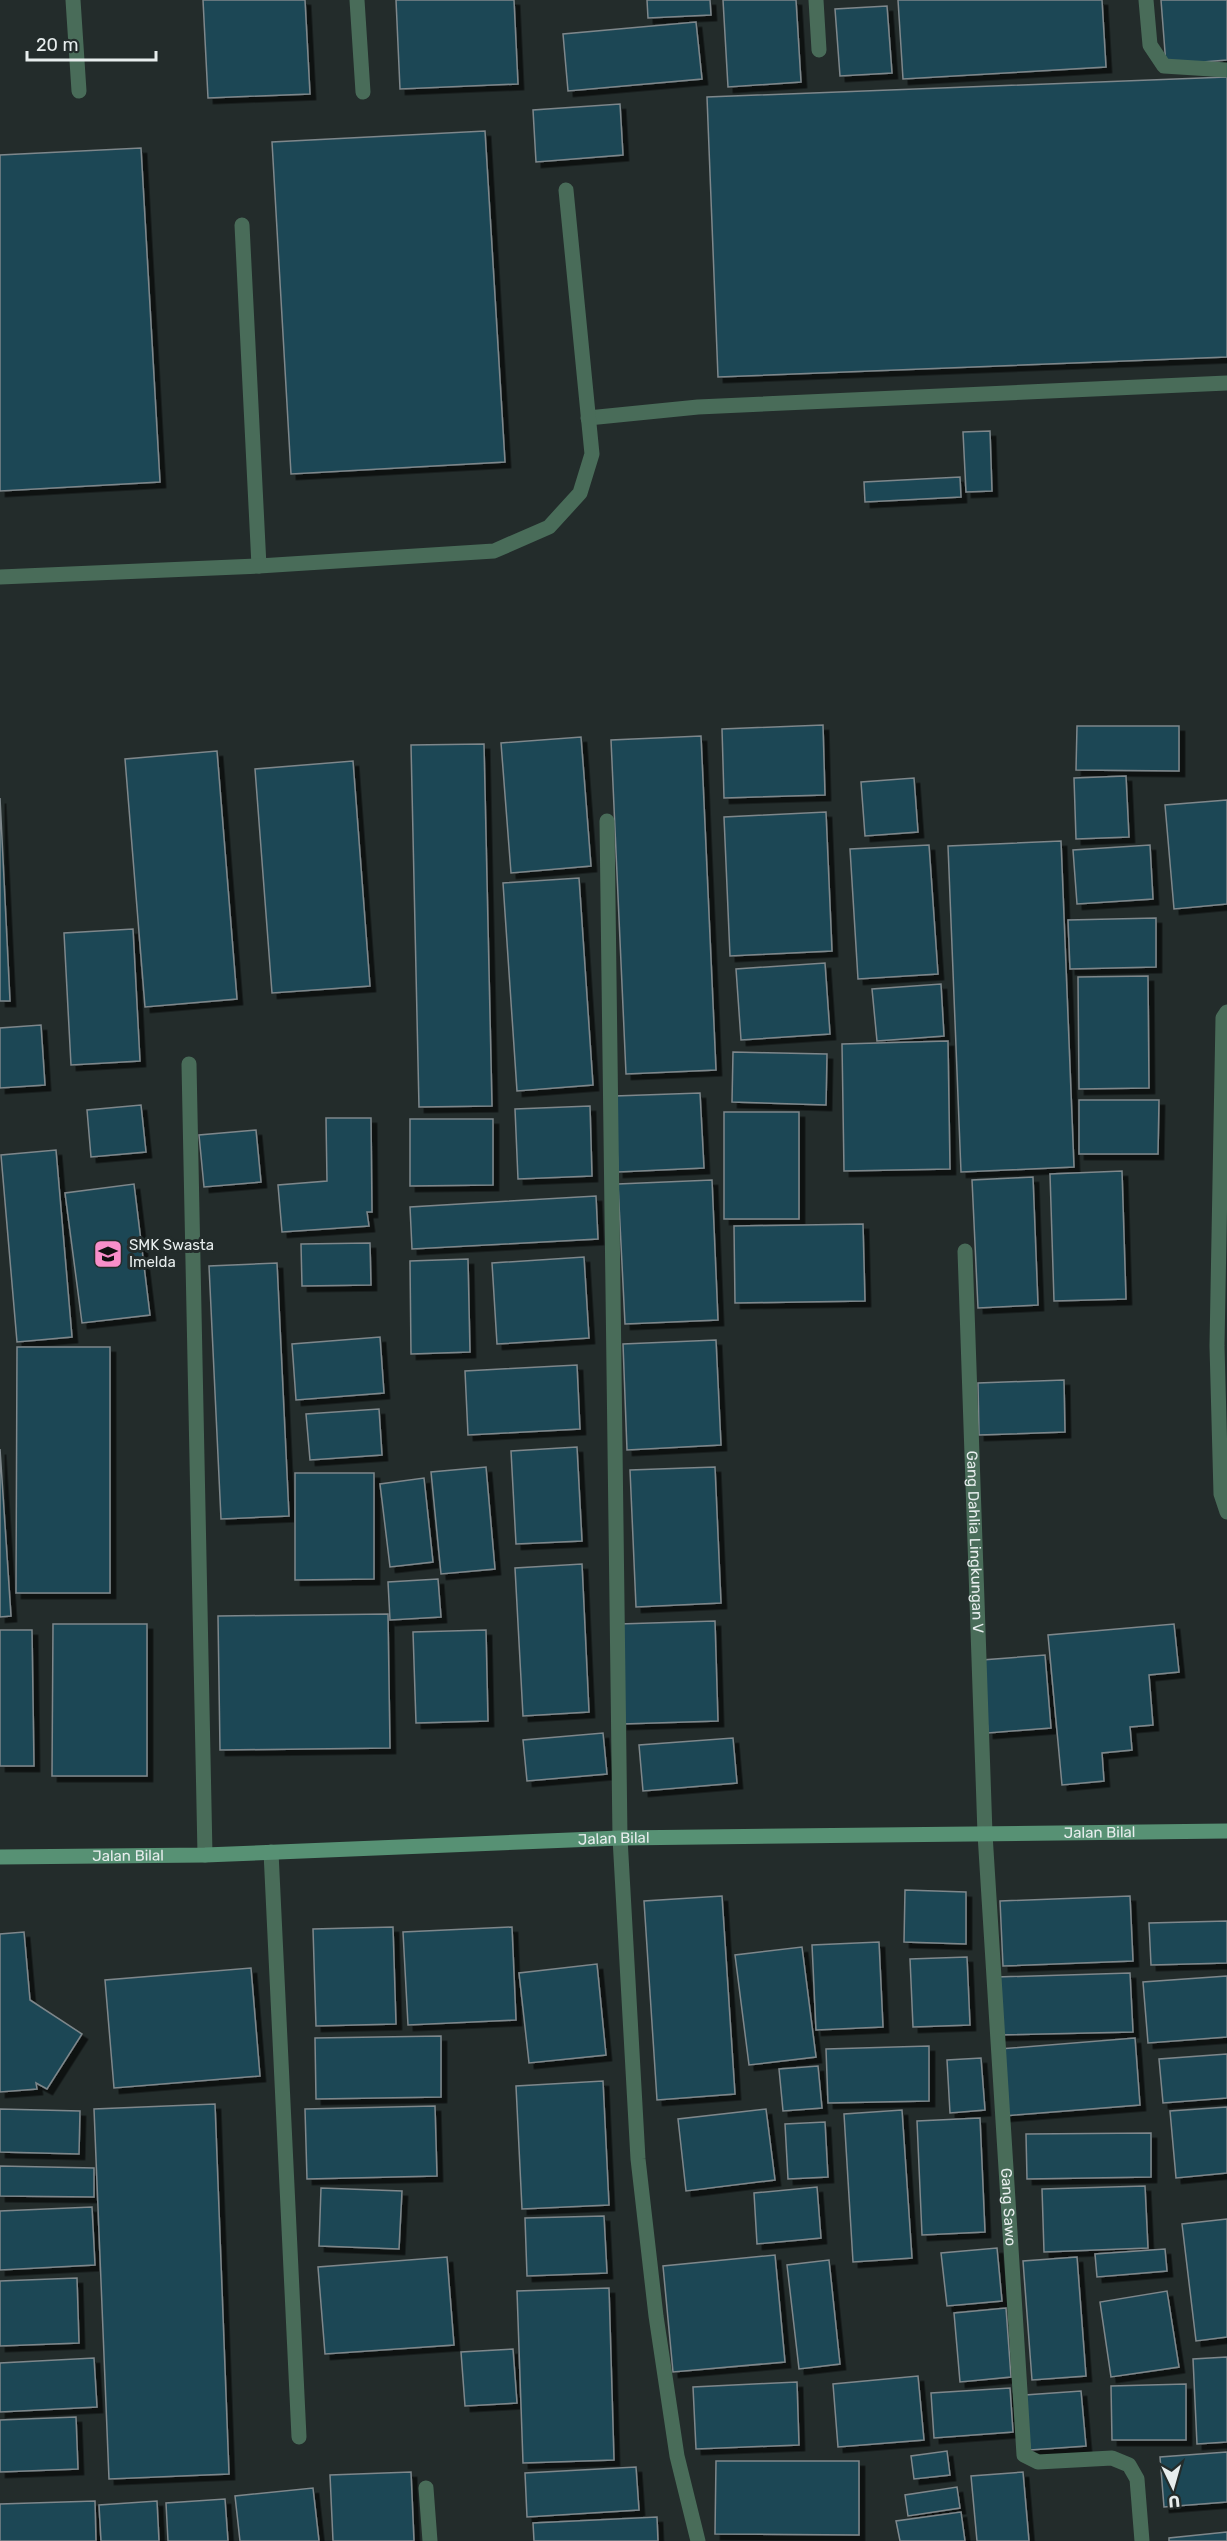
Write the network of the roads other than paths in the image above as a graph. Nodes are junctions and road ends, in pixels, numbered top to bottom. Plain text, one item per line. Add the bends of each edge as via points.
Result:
1 (73, 0) edge
2 (357, 0) edge
3 (816, 0) edge
4 (1146, 0) edge
5 (819, 50) dead end
6 (1227, 70) edge
7 (79, 91) dead end
8 (363, 92) dead end
9 (566, 190) dead end
10 (242, 225) dead end
11 (1227, 383) edge
12 (588, 418) junction
13 (259, 566) junction
14 (0, 577) edge
15 (606, 821) dead end
16 (1227, 1012) edge
17 (189, 1064) dead end
18 (965, 1251) dead end
19 (1227, 1512) edge
20 (1227, 1832) edge
21 (985, 1834) junction
22 (620, 1838) junction
23 (271, 1852) junction
24 (205, 1855) junction
25 (0, 1857) edge
26 (299, 2437) dead end
27 (426, 2488) dead end
28 (430, 2541) edge
29 (698, 2541) edge
30 (1142, 2541) edge

1 - 7 street
2 - 8 street
3 - 5 street
4 - 6 street via 1150,45 1164,66
9 - 12 street
10 - 13 street
11 - 12 street via 698,407
12 - 13 street via 592,454 580,493 549,527 494,551
13 - 14 street
15 - 22 street
16 - 19 street via 1223,1018 1217,1346 1221,1494
17 - 24 street
18 - 21 street, Gang Dahlia Lingkungan V
20 - 21 main road, Jalan Bilal
21 - 22 main road, Jalan Bilal
21 - 30 street, Gang Sawo via 1024,2455 1038,2462 1112,2458 1129,2465 1137,2479
22 - 23 main road, Jalan Bilal
22 - 29 street via 642,2193 677,2456
23 - 24 main road, Jalan Bilal
23 - 26 street
24 - 25 main road, Jalan Bilal
27 - 28 street

